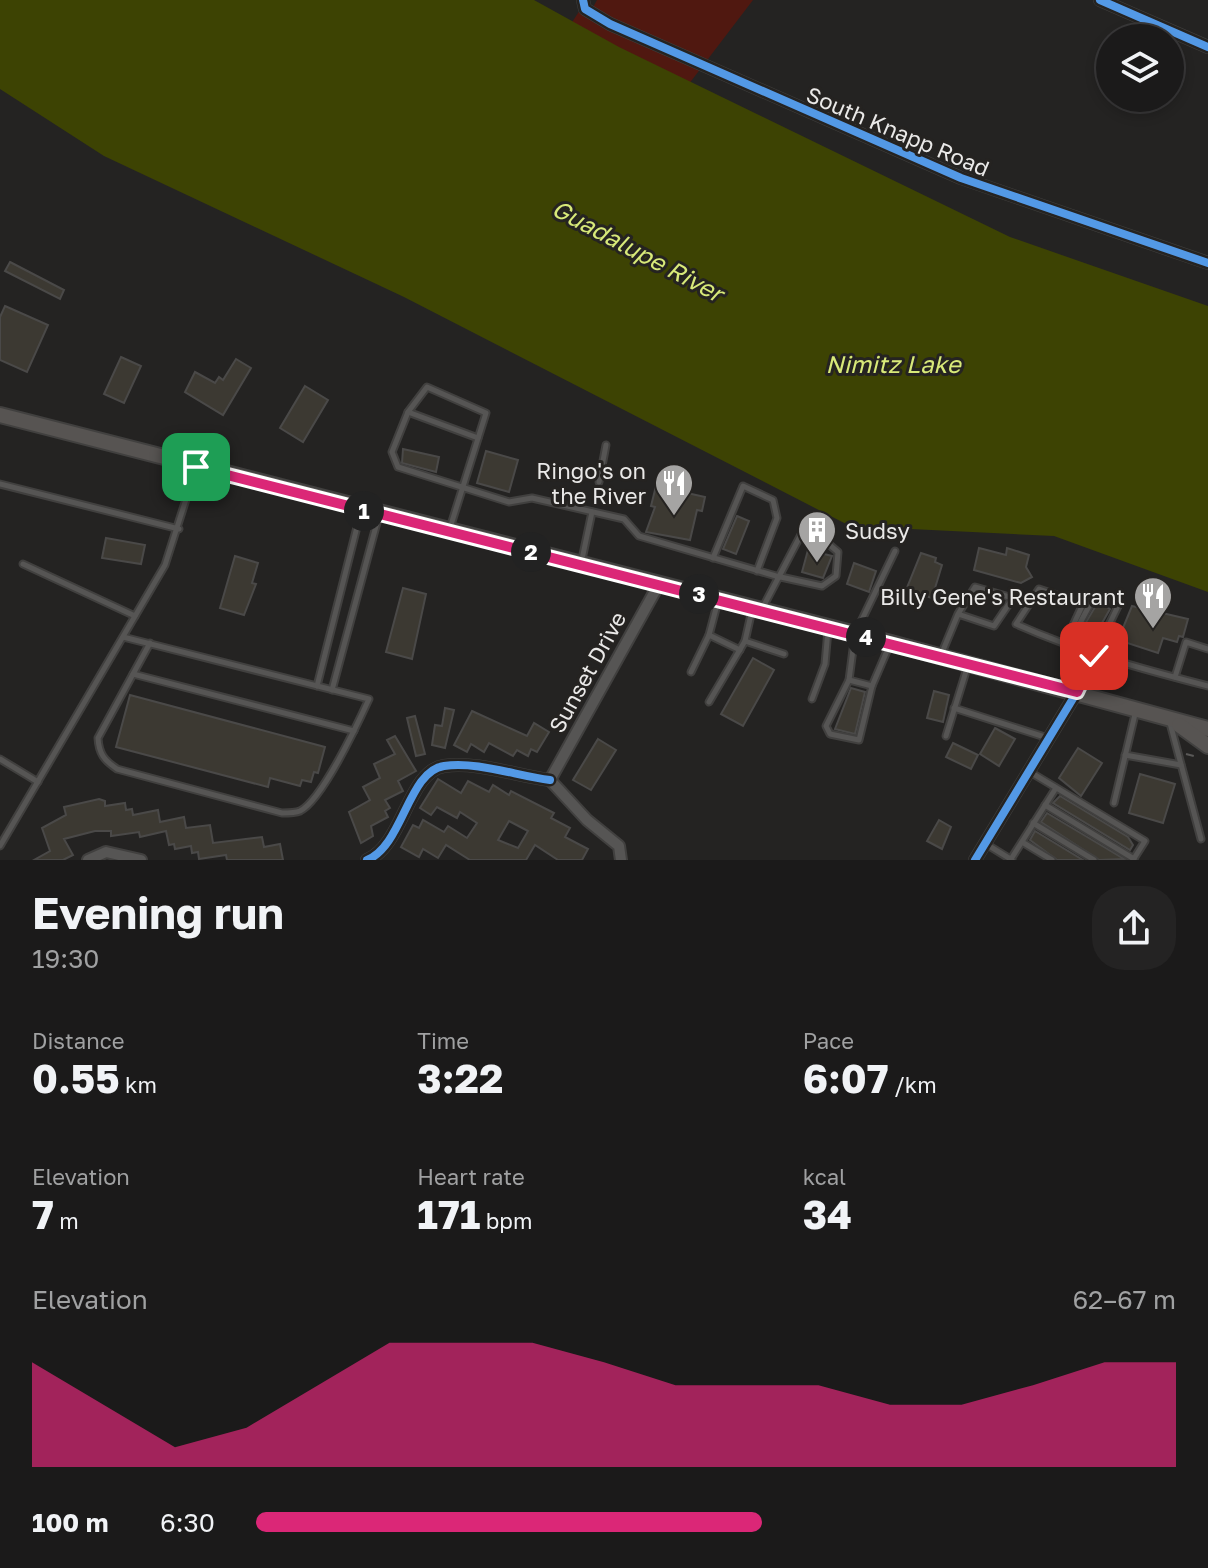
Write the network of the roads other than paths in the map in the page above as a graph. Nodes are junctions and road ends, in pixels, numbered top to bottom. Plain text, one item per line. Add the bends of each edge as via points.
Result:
1 (1100, 0) edge
2 (584, 4) edge
3 (1208, 47) edge
4 (1208, 263) edge
5 (408, 412) junction
6 (0, 415) edge
7 (478, 438) junction
8 (606, 445) dead end
9 (196, 467) junction
10 (599, 482) dead end
11 (0, 484) edge
12 (463, 487) junction
13 (361, 510) junction
14 (592, 512) junction
15 (379, 515) junction
16 (179, 529) junction
17 (449, 532) junction
18 (895, 551) dead end
19 (713, 558) junction
20 (23, 564) dead end
21 (581, 565) junction
22 (757, 571) junction
23 (776, 576) junction
24 (659, 584) junction
25 (718, 599) junction
26 (757, 609) junction
27 (958, 614) junction
28 (135, 616) junction
29 (829, 627) junction
30 (1071, 629) junction
31 (855, 634) junction
32 (709, 635) junction
33 (123, 637) junction
34 (745, 641) junction
35 (150, 643) junction
36 (891, 643) junction
37 (1064, 645) junction
38 (1208, 649) edge
39 (740, 650) junction
40 (784, 654) dead end
41 (940, 656) junction
42 (1094, 656) junction
43 (969, 664) junction
44 (691, 672) dead end
45 (133, 674) junction
46 (1175, 677) junction
47 (849, 680) junction
48 (317, 686) junction
49 (872, 686) junction
50 (1208, 686) edge
51 (332, 690) junction
52 (1077, 692) junction
53 (812, 699) dead end
54 (709, 702) dead end
55 (954, 708) junction
56 (1137, 709) junction
57 (1169, 718) junction
58 (1208, 729) edge
59 (354, 731) junction
60 (946, 736) dead end
61 (1049, 738) junction
62 (1208, 746) edge
63 (1125, 755) junction
64 (0, 759) edge
65 (1181, 765) junction
66 (1029, 771) junction
67 (550, 780) junction
68 (38, 782) junction
69 (1056, 788) junction
70 (1114, 803) dead end
71 (1045, 805) junction
72 (1033, 823) junction
73 (1201, 839) dead end
74 (1022, 842) junction
75 (985, 844) junction
76 (0, 846) edge
77 (381, 857) edge
78 (88, 860) edge
79 (141, 860) edge
80 (367, 860) edge
81 (621, 860) edge
82 (975, 860) edge
83 (1011, 860) edge
84 (1052, 860) edge
85 (1094, 860) edge
86 (1133, 860) edge

1 - 3 street
2 - 4 street, South Knapp Road via 640,38 961,178
5 - 7 lane
5 - 7 lane via 427,387 486,413
5 - 12 lane via 392,452 398,467
6 - 9 main road
7 - 12 lane
8 - 10 lane
9 - 13 main road
9 - 16 lane
11 - 16 lane
12 - 14 lane via 509,502 532,498
12 - 17 lane
13 - 15 main road
13 - 48 lane
14 - 19 lane via 624,519 639,536
14 - 21 lane
15 - 17 main road
15 - 51 lane
16 - 28 lane
17 - 21 main road
18 - 31 lane
19 - 22 lane
19 - 22 lane via 743,486 773,500 777,518
20 - 28 lane
21 - 24 main road
22 - 23 lane
23 - 23 lane via 806,525 838,552 836,576 822,586
23 - 26 lane
24 - 25 main road
24 - 67 street, Sunset Drive
25 - 26 main road
25 - 32 lane
26 - 29 main road
26 - 34 lane
27 - 27 lane via 994,626 1013,598 975,587
27 - 41 lane
28 - 33 lane
29 - 31 main road
29 - 53 lane via 825,664
30 - 37 lane
30 - 37 lane via 1083,604 1039,589 1016,624
30 - 42 lane via 1079,625 1095,595 1120,602
31 - 36 main road
31 - 47 lane
32 - 39 lane
32 - 44 lane
33 - 35 lane
33 - 68 lane
34 - 39 lane
34 - 40 lane
35 - 45 lane
35 - 48 lane
36 - 41 main road
36 - 49 lane
37 - 42 lane
38 - 46 lane via 1186,642
39 - 54 lane
41 - 43 main road
42 - 46 lane
42 - 52 lane
43 - 52 main road
43 - 55 lane
45 - 59 lane
45 - 59 lane via 98,738 105,761 117,769 282,813 308,805
46 - 50 lane
47 - 49 lane
47 - 49 lane via 826,726 830,734 859,740
48 - 51 lane
51 - 59 lane via 369,699
52 - 56 main road
52 - 61 street
55 - 60 lane
55 - 61 lane
56 - 57 main road
56 - 63 lane
57 - 58 main road
57 - 62 main road
57 - 65 lane
61 - 66 street
63 - 65 lane
63 - 70 lane
64 - 68 lane
65 - 73 lane
66 - 69 lane
66 - 75 street
67 - 77 street via 456,765 438,767 424,779
67 - 81 street via 619,846
68 - 76 lane
69 - 71 lane
69 - 86 lane via 1145,841
71 - 72 lane
71 - 86 lane
72 - 74 lane
72 - 85 lane
74 - 83 lane
74 - 84 lane
75 - 82 street
75 - 83 lane
77 - 80 street
78 - 79 street via 106,852

